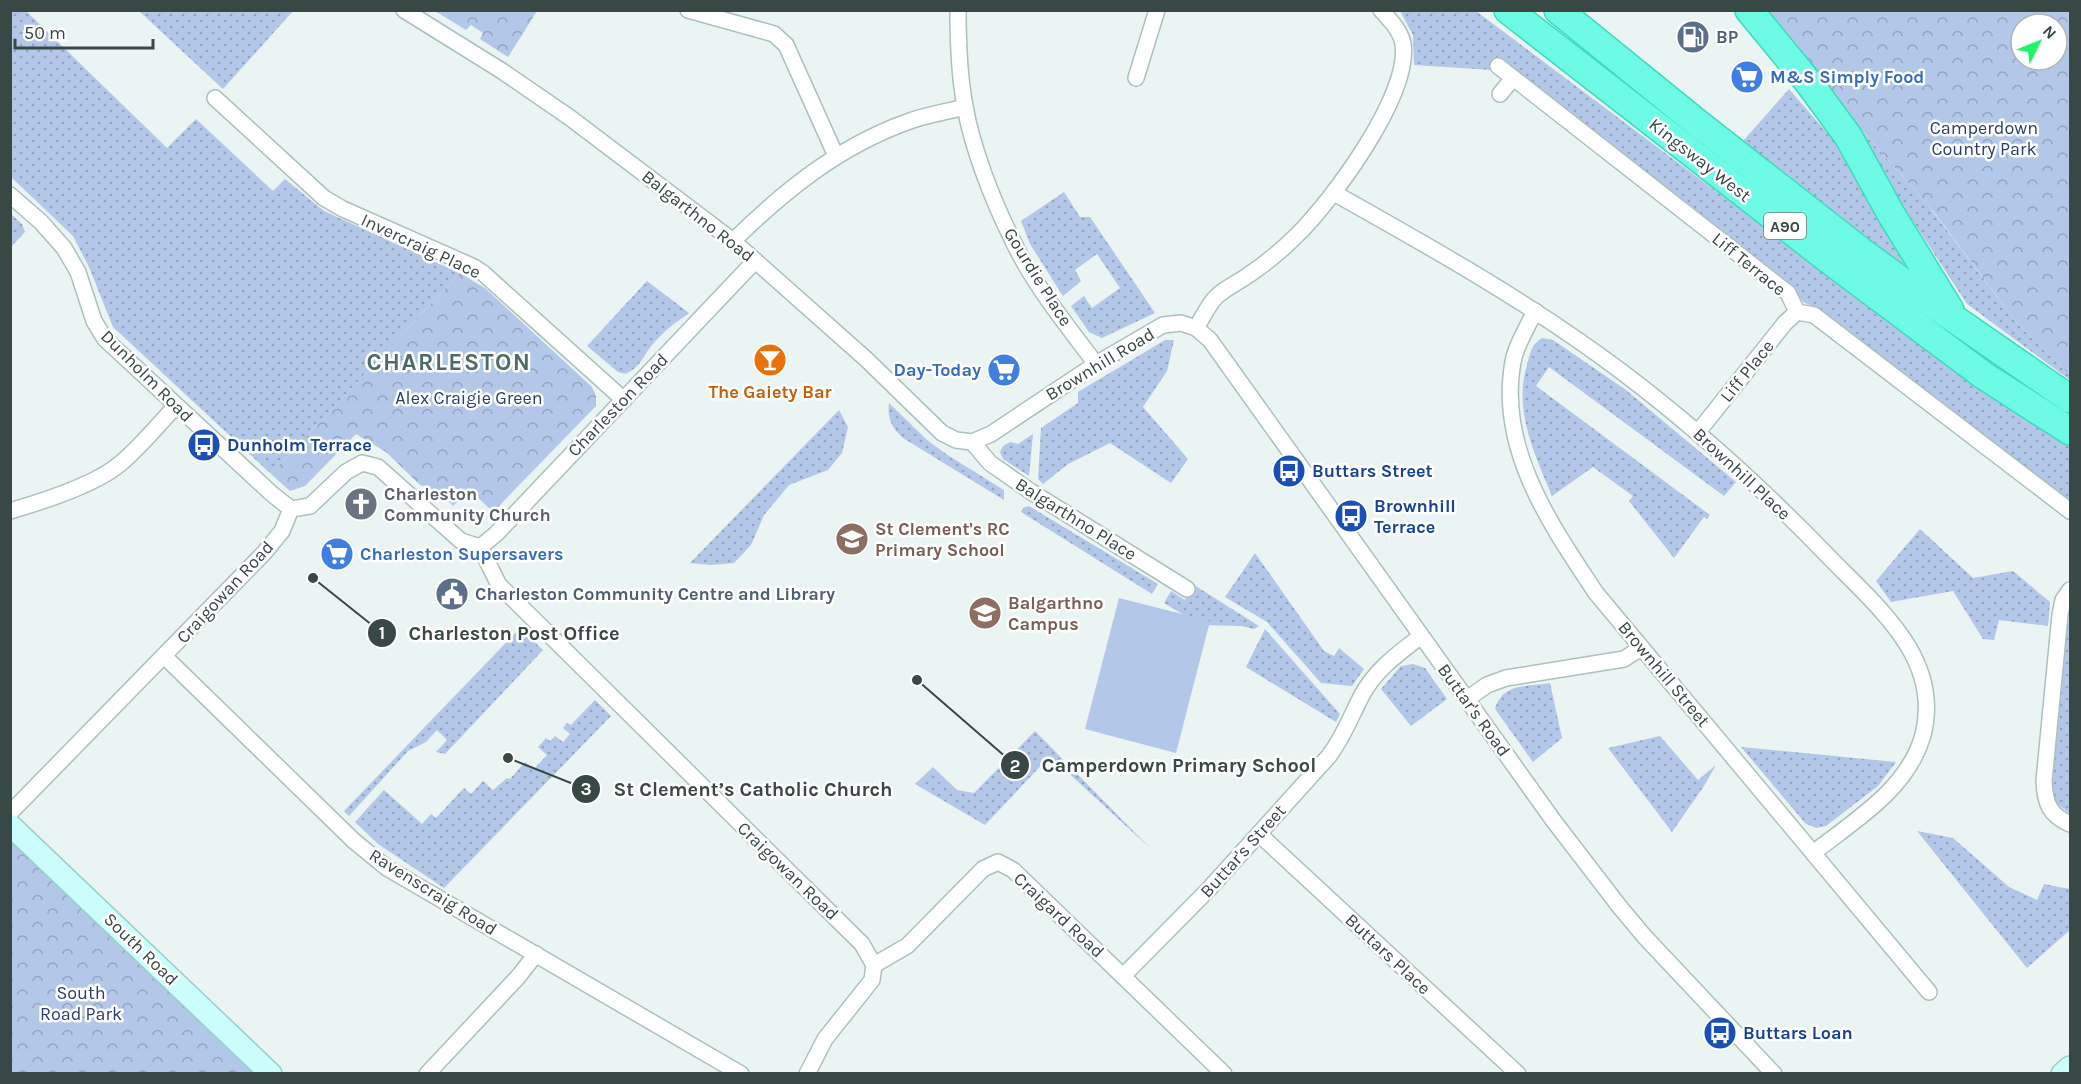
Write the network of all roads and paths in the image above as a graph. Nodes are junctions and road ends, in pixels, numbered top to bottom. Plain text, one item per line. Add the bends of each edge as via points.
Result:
1 (404, 10) edge
2 (688, 10) edge
3 (958, 10) edge
4 (1157, 10) edge
5 (1381, 10) edge
6 (1508, 10) edge
7 (1558, 10) edge
8 (1749, 10) edge
9 (1498, 66) dead end
10 (1136, 78) dead end
11 (1513, 78) junction
12 (1500, 94) dead end
13 (215, 98) dead end
14 (965, 107) junction
15 (836, 156) junction
16 (1334, 193) junction
17 (10, 195) edge
18 (733, 241) junction
19 (755, 261) junction
20 (1535, 311) junction
21 (1797, 312) junction
22 (1956, 320) junction
23 (1196, 328) junction
24 (1096, 364) junction
25 (2070, 399) edge
26 (624, 400) junction
27 (176, 406) junction
28 (2070, 431) edge
29 (1698, 432) junction
30 (972, 442) junction
31 (291, 509) junction
32 (10, 511) edge
33 (2070, 511) edge
34 (480, 547) junction
35 (1187, 589) dead end
36 (2070, 590) edge
37 (1421, 636) junction
38 (1641, 648) junction
39 (164, 656) junction
40 (1467, 699) junction
41 (10, 813) edge
42 (2070, 824) edge
43 (10, 825) edge
44 (1259, 834) junction
45 (1813, 853) junction
46 (536, 954) junction
47 (874, 965) junction
48 (1123, 976) junction
49 (1929, 992) dead end
50 (2070, 1067) edge
51 (271, 1074) edge
52 (427, 1074) edge
53 (741, 1074) edge
54 (807, 1074) edge
55 (1224, 1074) edge
56 (1518, 1074) edge
57 (1774, 1074) edge
58 (2062, 1074) edge

1 - 18 street, Balgarthno Road via 569,117
2 - 15 street via 774,34 786,45
3 - 14 street, Gourdie Place
4 - 10 street
5 - 16 street via 1403,43 1403,64 1392,97 1369,142
6 - 28 highway, Kingsway West / A90 via 1824,256 1983,375
7 - 22 highway, Kingsway West / A90 via 1687,116
8 - 22 highway via 1848,136
9 - 11 street, Liff Terrace
11 - 12 street
11 - 21 street, Liff Terrace via 1788,293
13 - 26 street, Invercraig Place via 324,198 483,273
14 - 15 street via 908,122 867,138
14 - 24 street, Gourdie Place via 984,176 1012,240 1055,309
15 - 18 street via 768,207
16 - 20 street, Brownhill Place
16 - 23 street via 1267,263 1215,298
17 - 27 street, Dunholm Road via 64,248 105,339
18 - 19 street, Balgarthno Road
19 - 26 street, Charleston Road
19 - 30 street, Balgarthno Road via 942,432 956,440
20 - 29 street, Brownhill Place via 1622,371
20 - 38 street, Brownhill Street via 1515,355 1509,397 1515,440 1534,490 1561,540 1596,593
21 - 29 street, Liff Place
21 - 33 street, Liff Terrace via 1814,315
22 - 25 highway, Kingsway West / A90
23 - 24 street, Brownhill Road via 1181,323 1163,325
23 - 37 street, Buttar's Road via 1210,340
24 - 30 street, Brownhill Road via 991,434
26 - 34 street, Charleston Road
27 - 31 street, Dunholm Road
27 - 32 street via 106,474 43,502
29 - 45 street, Brownhill Place via 1872,601 1899,630 1919,664 1926,701 1923,733 1912,763 1888,794
30 - 35 street, Balgarthno Place via 990,463 1030,491
31 - 34 street via 309,506 346,472 362,463 378,467 461,541
31 - 39 street, Craigowan Road via 282,531 264,553
34 - 47 street, Craigowan Road via 499,585 862,944
36 - 42 street via 2060,615 2044,781 2045,799 2054,814
37 - 40 street, Buttar's Road
37 - 44 street, Buttar's Street via 1374,677 1329,756
38 - 40 street via 1624,659 1506,678
38 - 45 street, Brownhill Street
39 - 41 street, Craigowan Road
39 - 46 street, Ravenscraig Road via 354,841 387,868
40 - 57 street, Buttar's Road via 1619,906
43 - 51 street, South Road
44 - 48 street, Buttar's Street
44 - 56 street, Buttars Place
45 - 49 street, Brownhill Street
46 - 52 street
46 - 53 street, Ravenscraig Road
47 - 48 street, Craigard Road via 908,946 984,869 998,862 1013,870
47 - 54 street via 872,980 825,1039
48 - 55 street, Craigard Road
50 - 58 street

